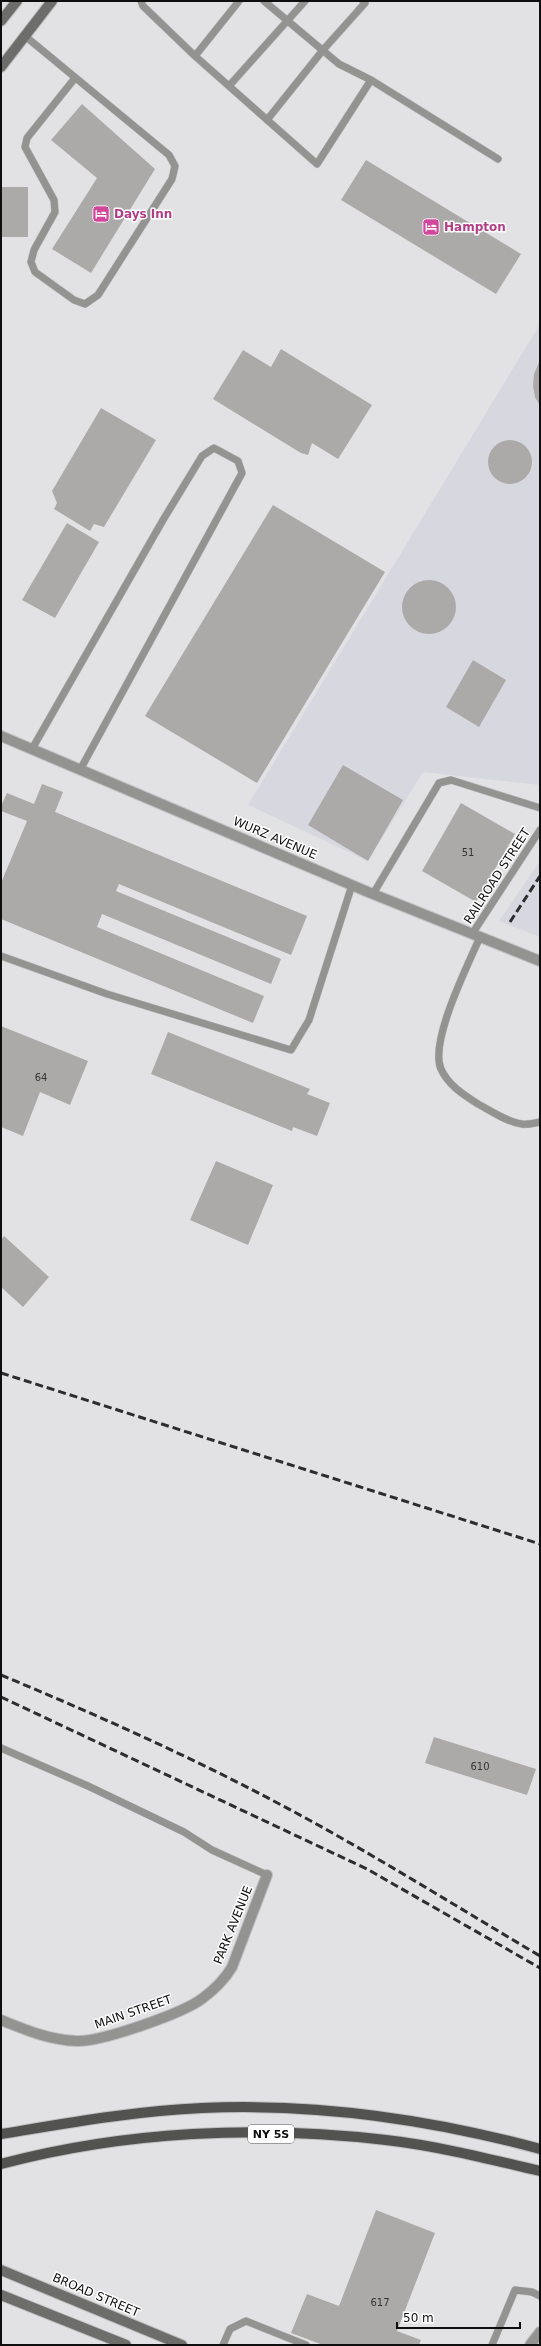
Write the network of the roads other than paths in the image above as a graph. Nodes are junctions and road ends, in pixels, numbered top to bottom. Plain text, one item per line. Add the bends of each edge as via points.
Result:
1 (17, 1) edge
2 (52, 1) edge
3 (141, 1) edge
4 (239, 1) edge
5 (264, 1) edge
6 (305, 1) edge
7 (363, 1) edge
8 (1, 21) edge
9 (288, 21) junction
10 (25, 36) junction
11 (323, 50) junction
12 (195, 56) junction
13 (1, 67) edge
14 (75, 78) junction
15 (371, 80) junction
16 (229, 86) junction
17 (267, 120) junction
18 (498, 159) dead end
19 (1, 736) edge
20 (32, 749) junction
21 (80, 770) junction
22 (540, 808) edge
23 (540, 830) edge
24 (352, 885) junction
25 (373, 894) junction
26 (476, 936) junction
27 (1, 956) edge
28 (540, 961) edge
29 (540, 1122) edge
30 (1, 1748) edge
31 (267, 1875) joint
32 (202, 1999) joint
33 (1, 2020) edge
34 (1, 2134) edge
35 (540, 2149) edge
36 (1, 2164) edge
37 (540, 2171) edge
38 (1, 2270) edge
39 (1, 2295) edge
40 (540, 2296) edge
41 (540, 2332) edge
42 (126, 2345) edge
43 (182, 2345) edge
44 (223, 2345) edge
45 (306, 2345) edge
46 (492, 2345) edge
47 (530, 2345) edge

1 - 8 main road
2 - 10 main road
3 - 12 lane via 143,6
4 - 12 lane
5 - 9 lane
6 - 9 lane
7 - 11 lane via 365,3
9 - 11 lane
9 - 16 lane
10 - 13 main road
10 - 14 lane
11 - 15 lane via 339,64
11 - 17 lane
12 - 16 lane
14 - 14 lane via 27,138 25,147 54,200 55,212 34,250 31,262 35,272 74,300 85,304 98,296 172,179 175,166 169,155
15 - 17 lane via 317,164
15 - 18 lane
16 - 17 lane
19 - 20 street, WURZ AVENUE
20 - 21 street, WURZ AVENUE
20 - 21 lane via 163,520 202,456 214,448 238,461 242,473
21 - 24 street, WURZ AVENUE
22 - 25 lane via 451,780 439,783
23 - 26 lane, RAILROAD STREET
24 - 25 street, WURZ AVENUE
24 - 27 lane via 309,1020 291,1050 107,994
25 - 26 street, WURZ AVENUE
26 - 28 street, WURZ AVENUE
26 - 29 lane, RAILROAD STREET via 445,1021 439,1046 440,1068 447,1080 490,1111 522,1125
30 - 31 lane via 88,1786 184,1832 212,1850
31 - 32 street, PARK AVENUE via 232,1967 225,1978
32 - 33 street, MAIN STREET via 162,2018 102,2038 78,2041 44,2038
34 - 35 main road, NY 5S via 110,2116 203,2108 312,2110 379,2115 487,2134
36 - 37 main road, NY 5S via 86,2145 162,2136 298,2133 386,2140 477,2156
38 - 43 main road, BROAD STREET
39 - 42 main road
40 - 46 lane via 532,2292 514,2290
41 - 47 street
44 - 45 lane via 230,2329 246,2321

